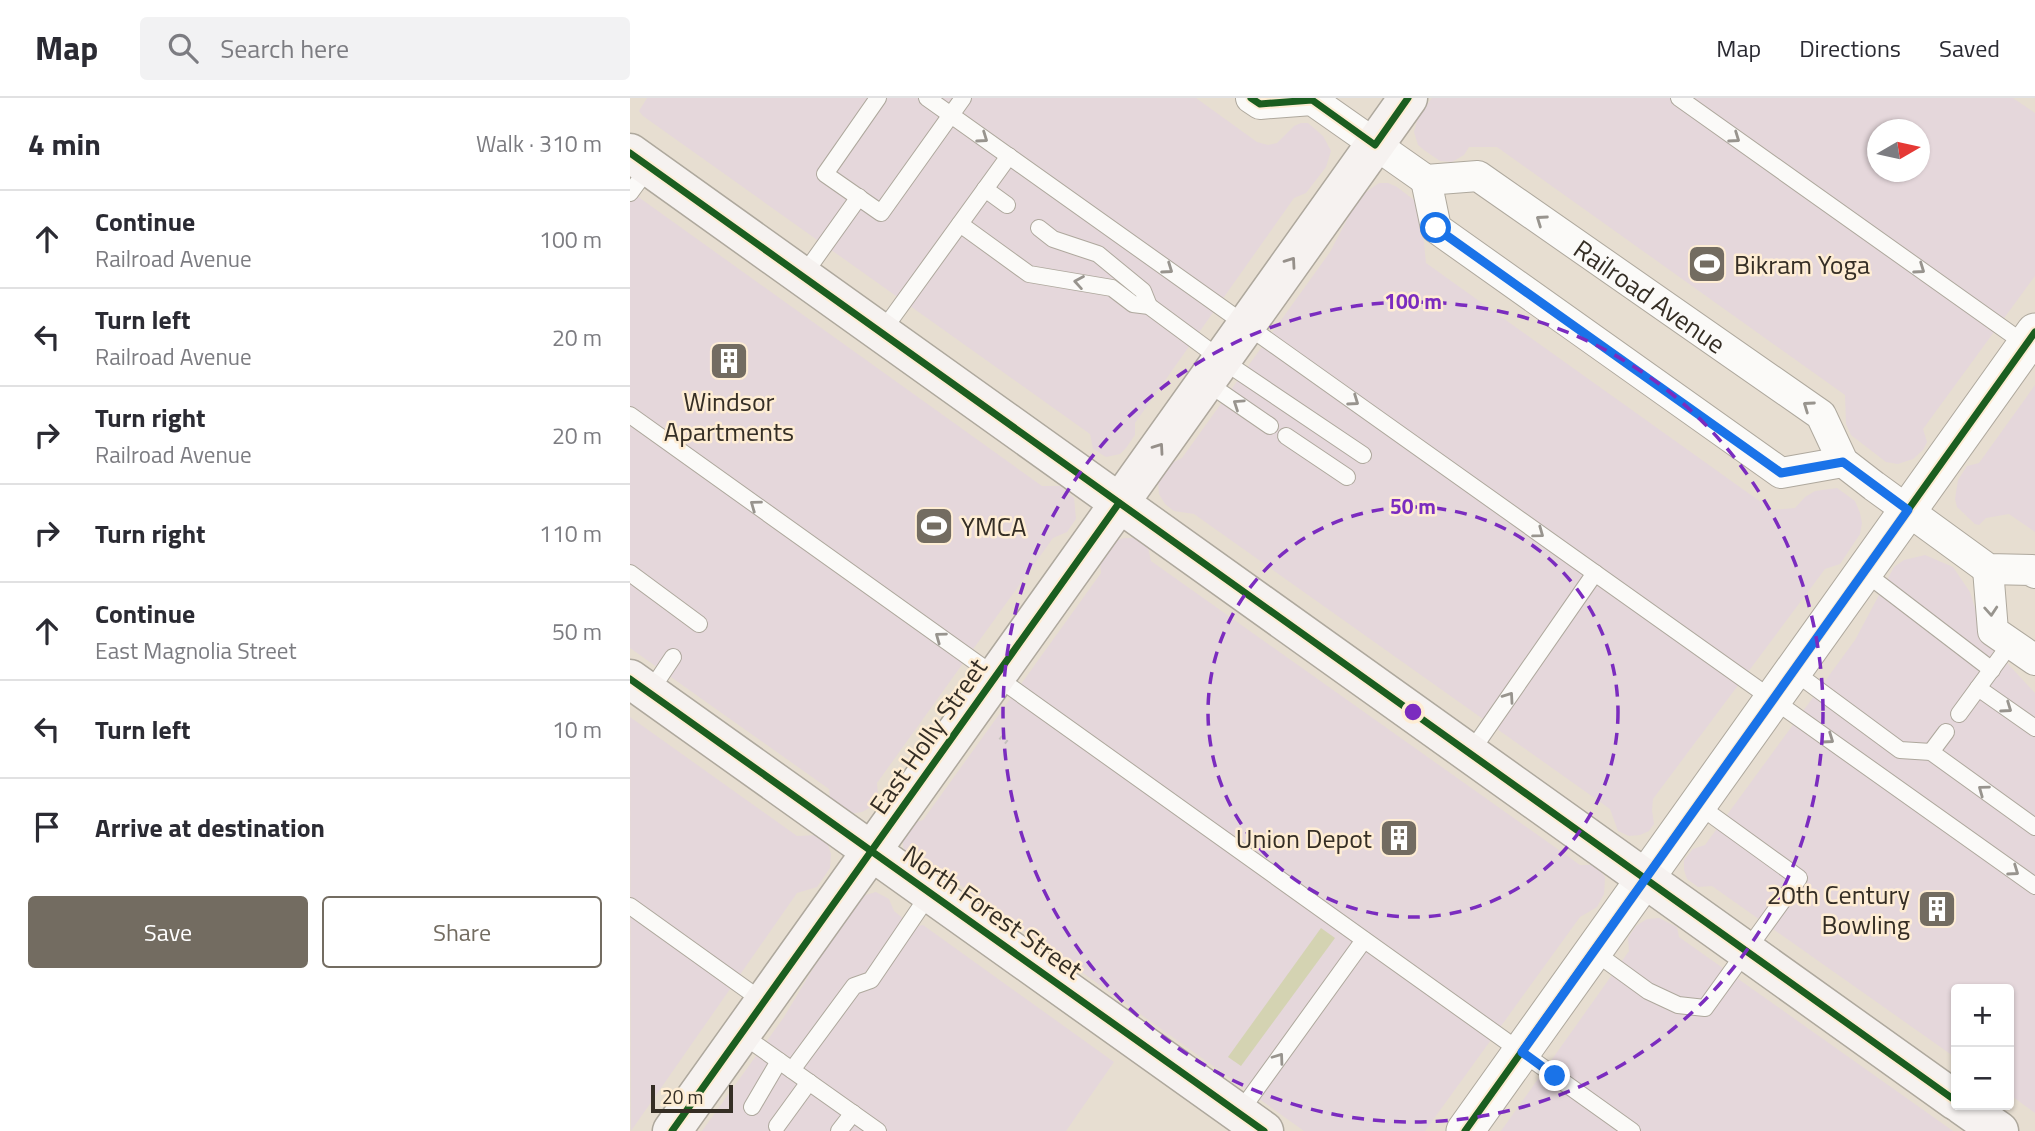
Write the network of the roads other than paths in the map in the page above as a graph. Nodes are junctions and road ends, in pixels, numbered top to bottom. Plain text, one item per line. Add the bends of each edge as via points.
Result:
1 (878, 98) edge
2 (927, 98) edge
3 (962, 98) edge
4 (1251, 98) edge
5 (1408, 98) edge
6 (1679, 98) edge
7 (1312, 99) edge
8 (951, 115) junction
9 (1375, 145) junction
10 (1009, 156) junction
11 (636, 171) edge
12 (1426, 180) junction
13 (985, 189) junction
14 (859, 197) junction
15 (1007, 205) dead end
16 (960, 224) junction
17 (1039, 228) dead end
18 (802, 276) junction
19 (1149, 306) junction
20 (1246, 325) junction
21 (881, 333) junction
22 (2032, 343) edge
23 (1214, 371) junction
24 (630, 415) edge
25 (1270, 426) dead end
26 (1286, 436) dead end
27 (1363, 455) dead end
28 (1843, 462) junction
29 (1347, 478) dead end
30 (1119, 503) junction
31 (1908, 510) junction
32 (1989, 569) junction
33 (1864, 572) junction
34 (630, 573) edge
35 (1595, 573) junction
36 (2035, 573) edge
37 (699, 624) dead end
38 (2011, 643) junction
39 (674, 657) dead end
40 (2035, 660) edge
41 (1992, 670) junction
42 (996, 677) junction
43 (1783, 685) junction
44 (639, 686) edge
45 (1978, 688) junction
46 (1959, 714) dead end
47 (2035, 728) edge
48 (1946, 732) dead end
49 (1931, 752) junction
50 (1470, 753) junction
51 (1698, 805) junction
52 (2035, 827) edge
53 (871, 851) junction
54 (1646, 879) junction
55 (2035, 886) edge
56 (930, 893) junction
57 (630, 906) edge
58 (1364, 940) junction
59 (1593, 951) junction
60 (1747, 951) junction
61 (764, 1002) junction
62 (741, 1034) junction
63 (1522, 1052) junction
64 (786, 1065) junction
65 (809, 1082) junction
66 (1951, 1097) edge
67 (752, 1107) dead end
68 (1969, 1110) edge
69 (853, 1113) junction
70 (1252, 1122) edge
71 (777, 1126) dead end
72 (672, 1131) edge
73 (839, 1131) edge
74 (878, 1131) edge
75 (1465, 1131) edge
76 (1632, 1131) edge
77 (1999, 1131) edge

1 - 14 lane via 825,174
2 - 8 lane
3 - 8 lane
4 - 7 street via 1260,104
5 - 9 main road, East Holly Street
6 -> 22 lane
7 - 9 street
8 -> 10 lane
8 - 14 lane via 881,213
9 - 12 street
20 -> 9 main road, East Holly Street
10 - 13 lane
10 -> 20 lane
11 - 18 main road
28 -> 12 street, Railroad Avenue via 1822,415 1478,176
12 - 28 street via 1436,228 1781,473
13 - 15 lane
13 - 16 lane
14 - 18 lane
19 -> 16 lane via 1133,304 1112,288 1029,274
16 - 21 lane
17 - 19 lane via 1053,239 1098,254 1143,291
18 - 21 main road
19 - 23 lane
20 - 23 main road, East Holly Street
20 -> 35 lane
21 - 30 main road
22 - 31 street
25 -> 23 lane
23 - 27 lane
30 -> 23 main road, East Holly Street
42 -> 24 lane
26 - 29 lane
28 - 31 street, Railroad Avenue
30 - 42 main road, East Holly Street
30 - 50 main road
31 - 32 street, Railroad Avenue
31 - 33 street
32 - 36 street
32 -> 38 street via 1993,631
33 - 41 lane
33 - 43 street
34 - 37 lane
35 - 43 lane
50 -> 35 lane
38 - 40 street
38 - 41 lane
39 - 44 lane
41 - 45 lane
42 - 53 main road, East Holly Street
42 - 58 lane
43 - 49 lane via 1900,750
43 - 51 street
43 -> 55 lane
44 - 53 main road, North Forest Street
45 - 46 lane
45 -> 47 lane
48 - 49 lane
52 -> 49 lane
50 - 54 main road
51 - 54 street
51 - 60 lane via 1799,878
53 - 56 main road, North Forest Street
53 - 61 main road, East Holly Street
54 - 59 street
54 - 60 main road
56 - 64 lane via 871,980 854,986
56 - 70 main road, North Forest Street
57 - 61 lane
58 - 63 lane
70 -> 58 lane
59 - 60 lane via 1648,991 1678,1005 1705,1008
59 - 63 street
60 - 66 main road
61 - 62 main road, East Holly Street
62 - 64 lane
62 - 72 main road, East Holly Street
63 - 75 street
63 - 76 lane
64 - 65 lane
64 - 67 lane
65 - 69 lane
65 - 71 lane
68 - 77 main road
69 - 73 lane
69 - 74 lane

